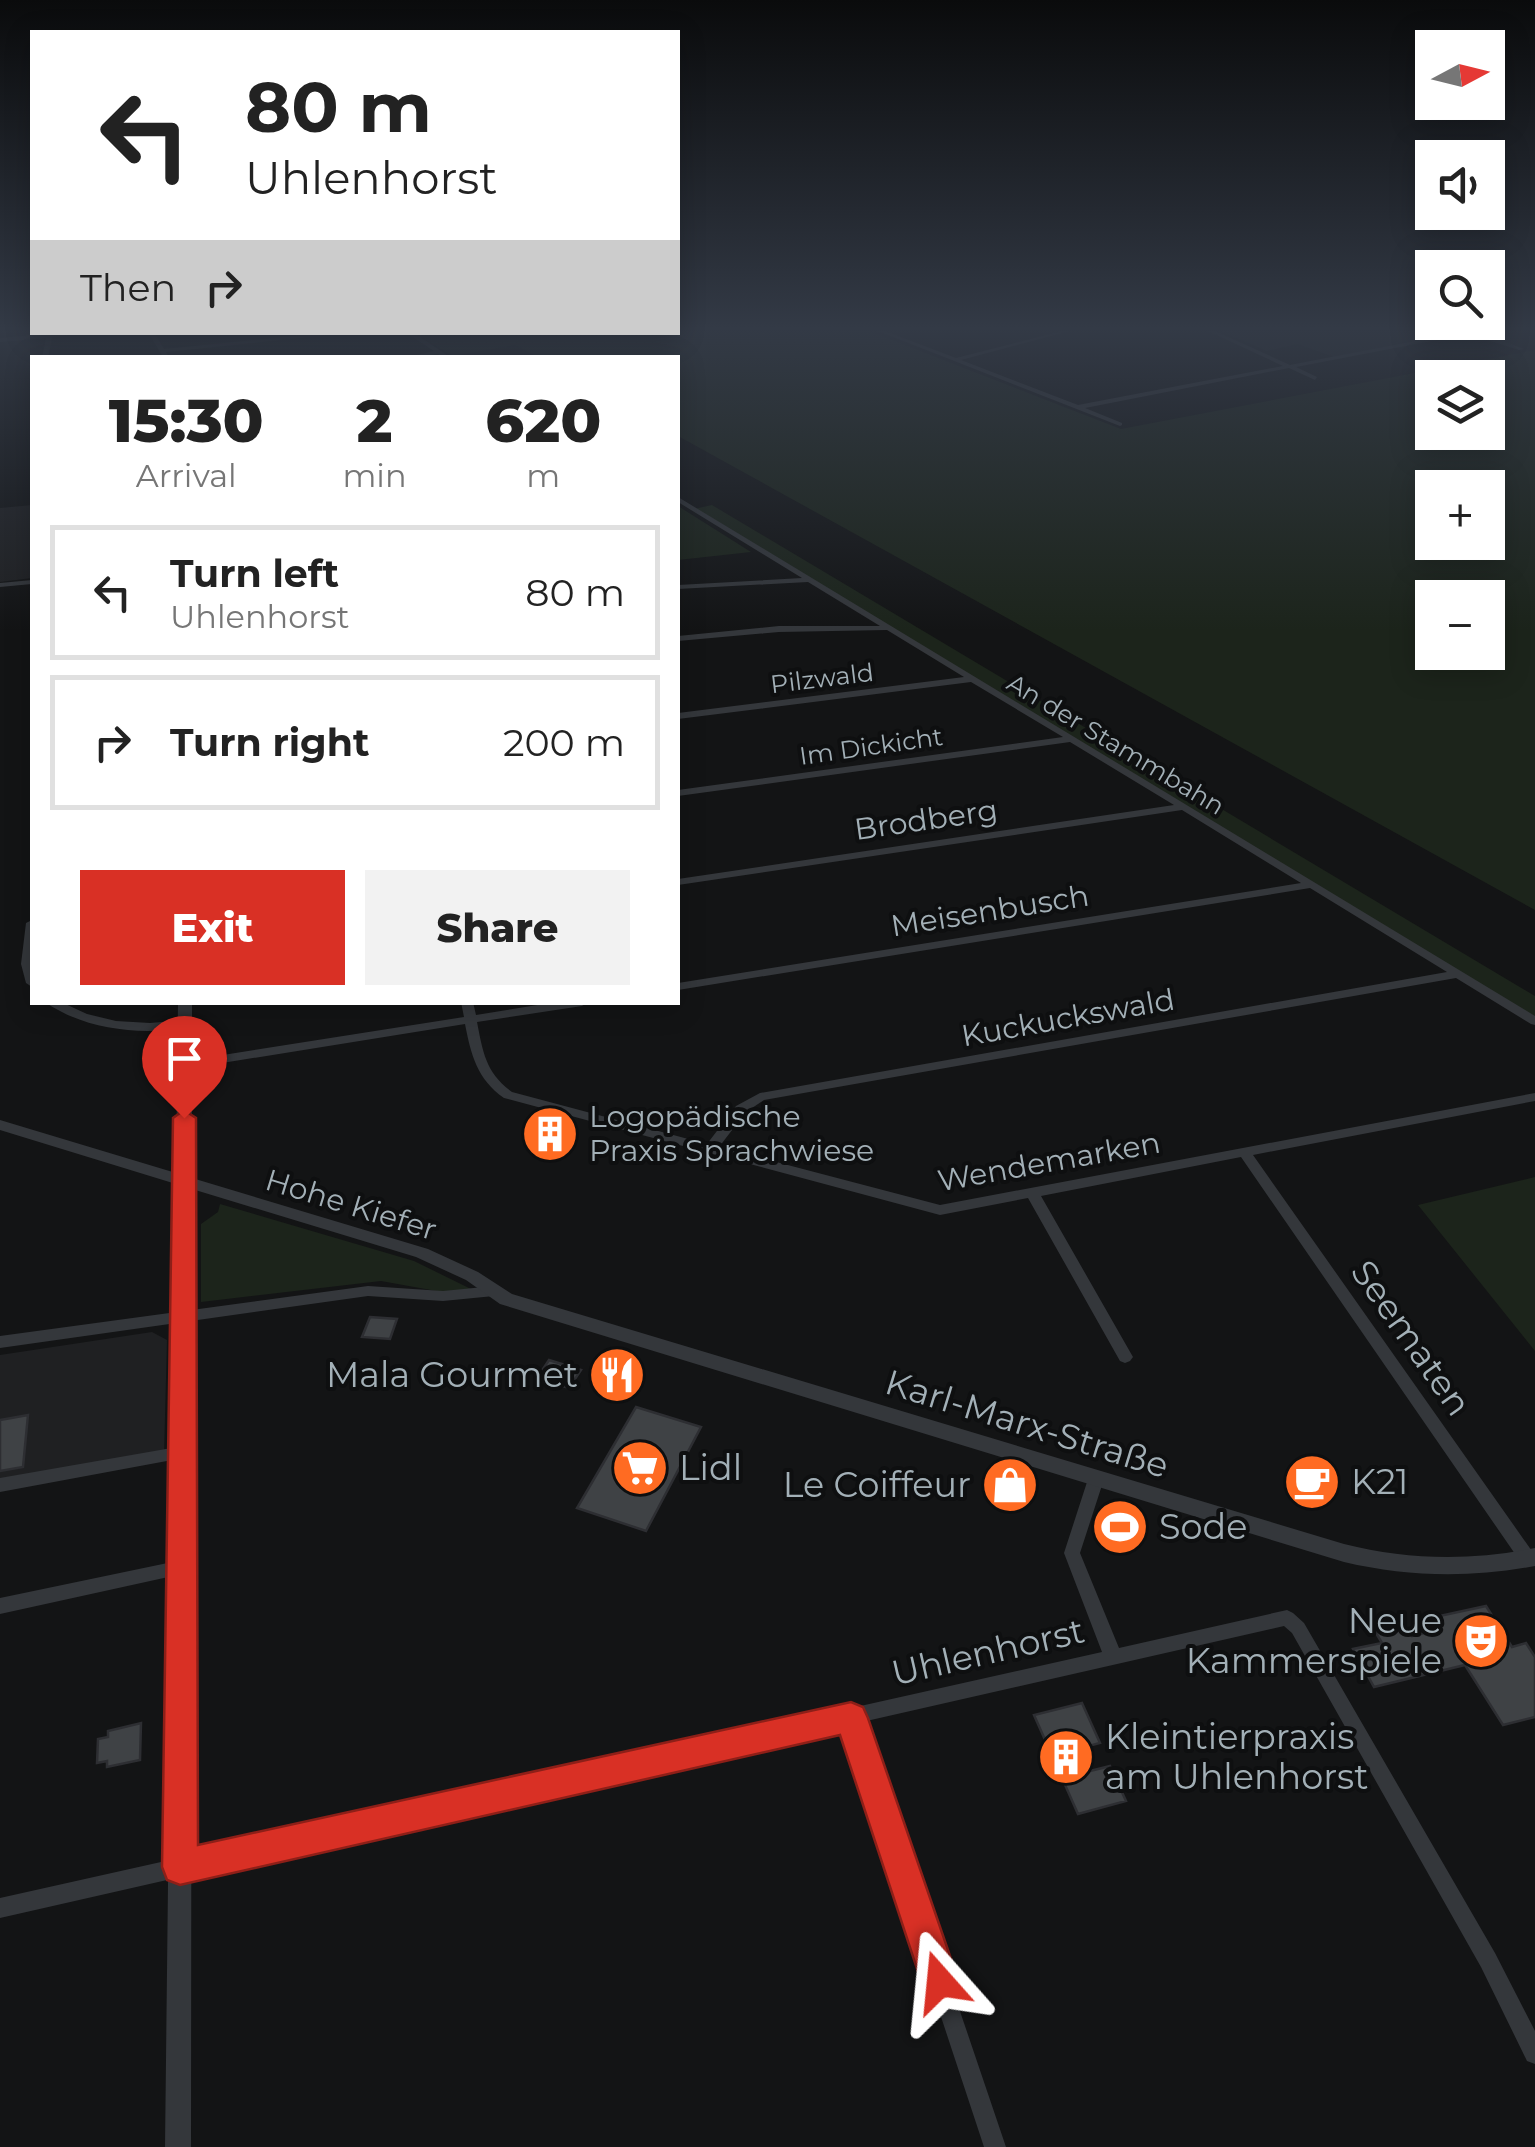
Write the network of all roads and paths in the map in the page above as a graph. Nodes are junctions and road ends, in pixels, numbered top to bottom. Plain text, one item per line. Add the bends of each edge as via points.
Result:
1 (680, 500) edge
2 (808, 580) junction
3 (30, 582) edge
4 (0, 585) edge
5 (680, 587) edge
6 (888, 628) junction
7 (680, 638) edge
8 (972, 679) junction
9 (680, 716) edge
10 (1070, 739) junction
11 (680, 793) edge
12 (1182, 808) junction
13 (680, 882) edge
14 (1310, 885) junction
15 (30, 939) edge
16 (1458, 974) junction
17 (30, 975) edge
18 (680, 987) edge
19 (58, 1005) edge
20 (185, 1005) edge
21 (468, 1005) edge
22 (564, 1005) edge
23 (472, 1020) junction
24 (1535, 1020) edge
25 (185, 1024) junction
26 (185, 1065) junction
27 (1535, 1097) edge
28 (0, 1125) edge
29 (709, 1150) junction
30 (1244, 1152) junction
31 (184, 1184) junction
32 (1033, 1194) junction
33 (500, 1295) junction
34 (183, 1316) junction
35 (0, 1342) edge
36 (1125, 1357) dead end
37 (182, 1452) junction
38 (1096, 1479) junction
39 (0, 1486) edge
40 (1532, 1558) edge
41 (182, 1567) junction
42 (0, 1606) edge
43 (1113, 1656) junction
44 (851, 1718) junction
45 (180, 1867) junction
46 (0, 1908) edge
47 (1535, 2053) edge
48 (178, 2147) edge
49 (994, 2147) edge

1 - 2 street, An der Stammbahn
2 - 5 street
2 - 6 street, An der Stammbahn
3 - 4 street
6 - 7 street
6 - 8 street, An der Stammbahn
8 - 9 street, Pilzwald
8 - 10 street, An der Stammbahn
10 - 11 street, Im Dickicht
10 - 12 street, An der Stammbahn
12 - 13 street, Brodberg
12 - 14 street, An der Stammbahn
14 - 16 street, An der Stammbahn
14 - 18 street, Meisenbusch
15 - 17 street
16 - 24 street, An der Stammbahn
16 - 29 street, Kuckuckswald via 760,1097 732,1118
19 - 25 street via 118,1025
20 - 25 street
21 - 23 street, Wendemarken
22 - 23 street
23 - 26 street
23 - 29 street, Wendemarken via 479,1067 508,1095
25 - 26 street
26 - 31 street
27 - 30 street, Wendemarken
28 - 31 street, Hohe Kiefer
29 - 32 street, Wendemarken via 926,1209
30 - 32 street, Wendemarken
30 - 40 street, Seematen
31 - 33 street, Hohe Kiefer via 422,1252
31 - 34 street
32 - 36 street
33 - 34 street, Karl-Marx-Straße via 368,1291
33 - 38 street, Karl-Marx-Straße
34 - 35 street, Karl-Marx-Straße
34 - 37 street
37 - 39 street
37 - 41 street
38 - 40 street, Karl-Marx-Straße via 1388,1564 1449,1567
38 - 43 street, Uhlenhorst via 1072,1553
41 - 42 street
41 - 45 street
43 - 44 street, Uhlenhorst
43 - 47 street, Uhlenhorst via 1287,1618 1298,1628
44 - 45 street, Uhlenhorst
44 - 49 street
45 - 46 street, Uhlenhorst
45 - 48 street

